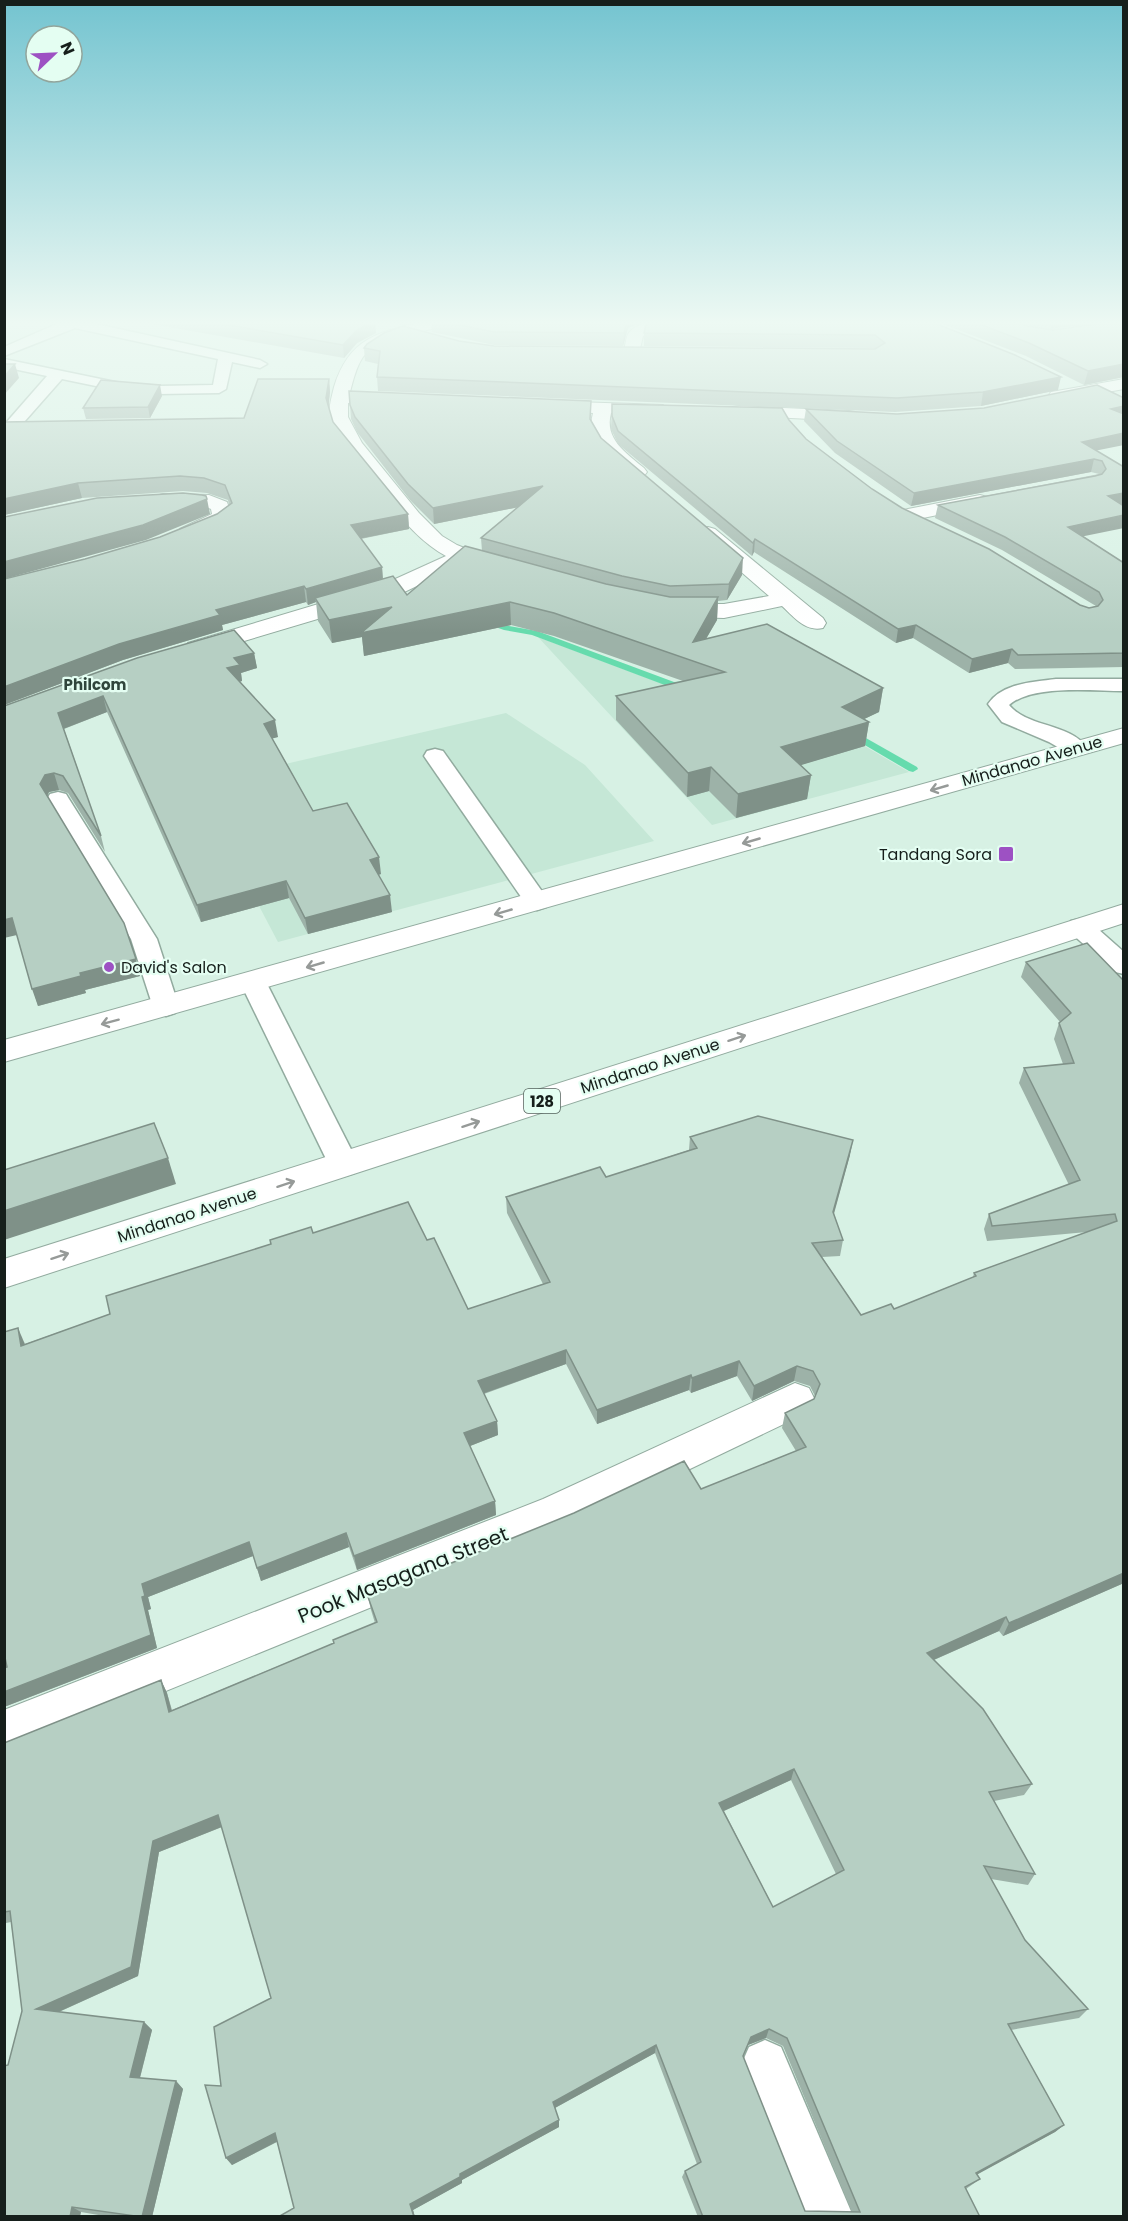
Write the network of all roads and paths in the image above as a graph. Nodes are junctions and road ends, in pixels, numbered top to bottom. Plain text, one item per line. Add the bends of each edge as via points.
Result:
1 (343, 426) edge
2 (599, 426) edge
3 (796, 426) edge
4 (8, 427) edge
5 (34, 427) edge
6 (802, 436) edge
7 (651, 484) edge
8 (1000, 497) edge
9 (142, 500) edge
10 (888, 502) edge
11 (908, 514) junction
12 (693, 520) edge
13 (940, 530) edge
14 (164, 542) edge
15 (460, 557) junction
16 (517, 574) edge
17 (786, 599) junction
18 (649, 608) edge
19 (816, 623) dead end
20 (176, 654) edge
21 (1124, 685) edge
22 (1124, 735) edge
23 (1076, 748) junction
24 (435, 756) dead end
25 (58, 799) dead end
26 (537, 902) junction
27 (1124, 913) edge
28 (1080, 927) junction
29 (1124, 966) edge
30 (253, 982) junction
31 (166, 1007) junction
32 (4, 1051) edge
33 (344, 1165) junction
34 (4, 1274) edge
35 (795, 1400) dead end
36 (4, 1734) edge
37 (765, 2063) dead end
38 (828, 2217) edge

1 - 15 street via 412,519
2 - 7 street via 609,448
3 - 6 street
4 - 5 street
8 - 11 street
9 - 14 street via 190,499 220,506 222,516 207,526
10 - 11 street
11 - 13 street
12 - 17 street
15 - 16 street
15 - 20 street via 390,590
17 - 18 street via 724,611 686,613
17 - 19 street
21 - 23 lane via 1030,688 1003,697 998,704 1009,718
22 - 23 street, Mindanao Avenue
23 -> 26 street, Mindanao Avenue
24 - 26 lane
25 - 31 lane via 144,939
26 -> 30 street, Mindanao Avenue
27 - 28 street, Mindanao Avenue / 128
28 - 29 lane
33 -> 28 street, Mindanao Avenue / 128
30 - 31 street, Mindanao Avenue
30 - 33 lane
31 -> 32 street, Mindanao Avenue
34 -> 33 street, Mindanao Avenue / 128
35 - 36 street, Pook Masagana Street via 558,1512
37 - 38 lane

